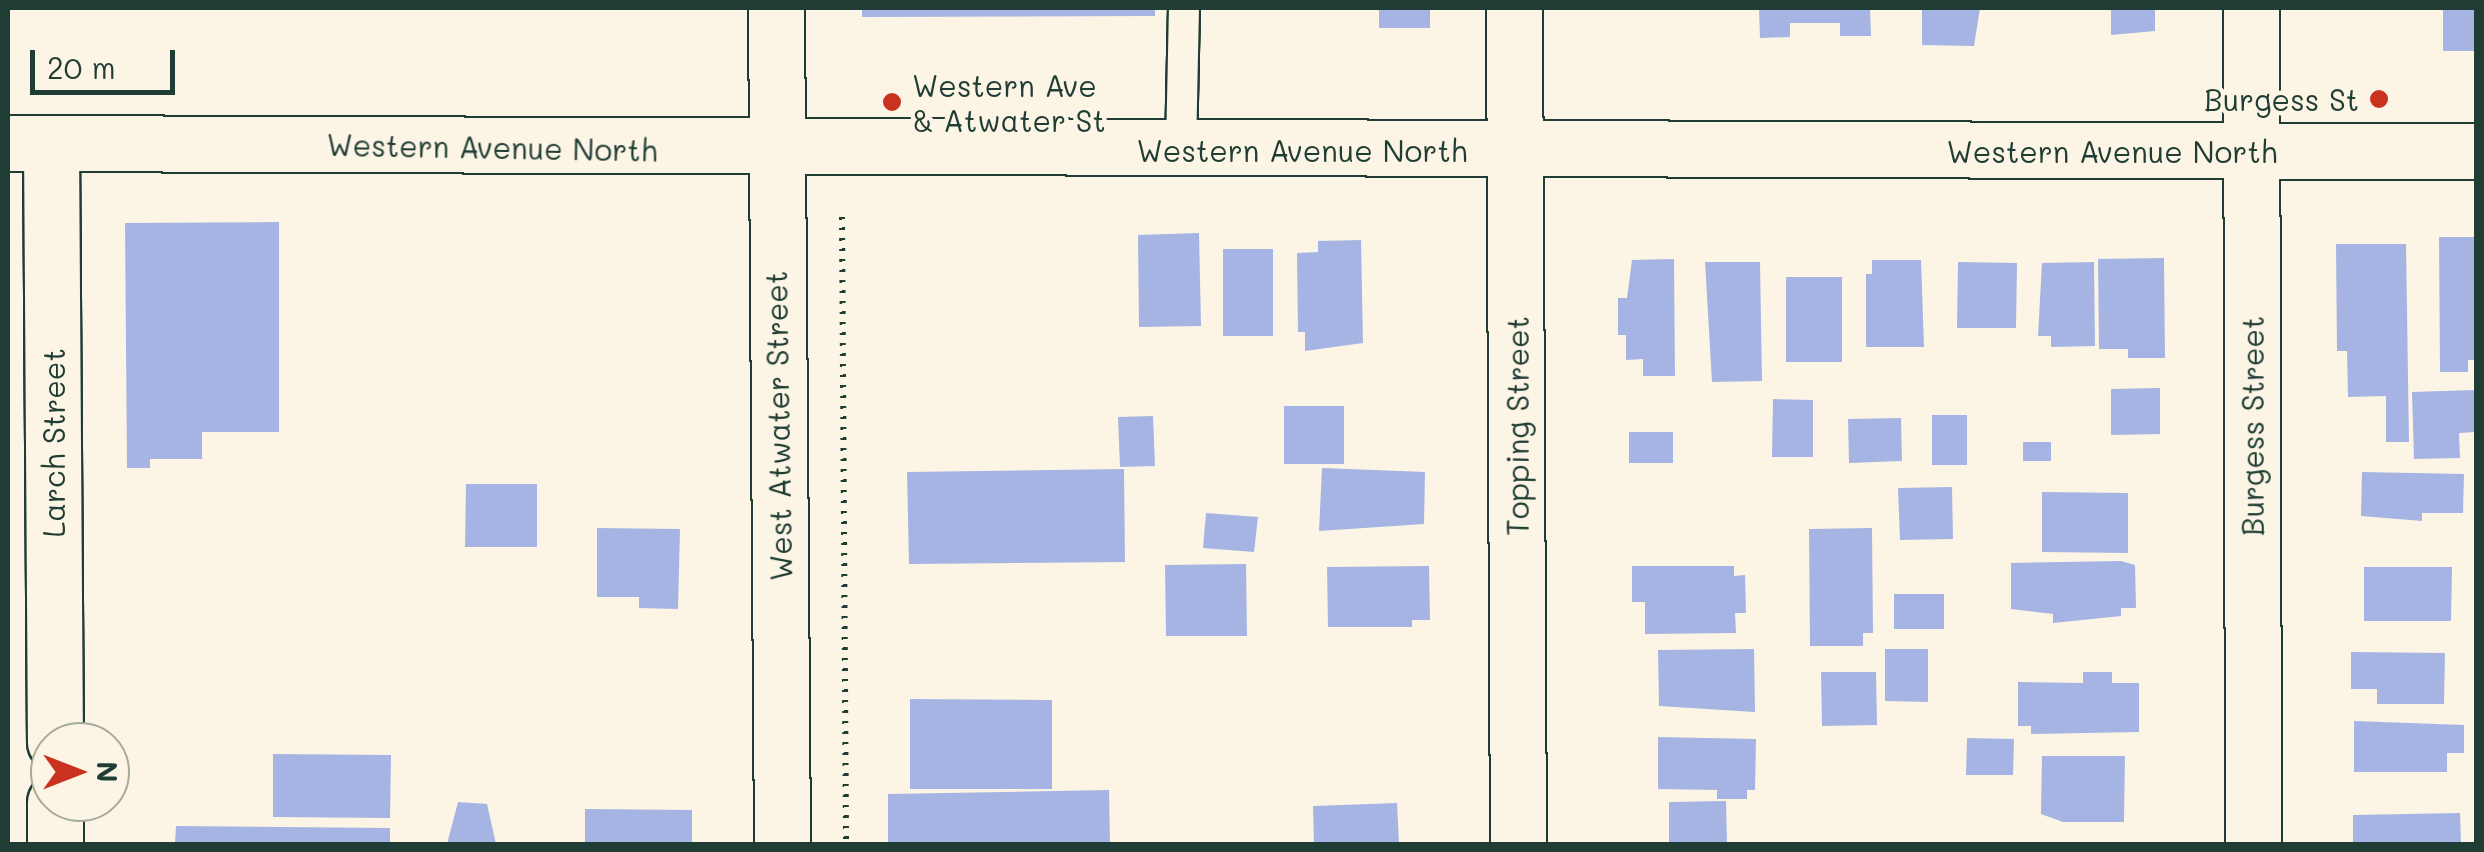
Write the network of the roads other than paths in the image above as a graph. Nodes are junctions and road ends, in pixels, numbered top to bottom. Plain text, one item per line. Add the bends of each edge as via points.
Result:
1 (776, 8) edge
2 (1184, 8) edge
3 (1514, 8) edge
4 (2251, 8) edge
5 (30, 143) edge
6 (775, 149) junction
7 (1181, 150) junction
8 (1517, 150) junction
9 (2251, 151) junction
10 (2476, 152) edge
11 (53, 722) edge
12 (782, 844) edge
13 (1518, 844) edge
14 (2254, 844) edge

1 - 6 street, West Atwater Street
2 - 7 lane
3 - 8 street, Topping Street
4 - 9 street, Burgess Street
5 - 6 street, Western Avenue North
5 - 11 street, Larch Street
6 - 7 street, Western Avenue North
6 - 12 street, West Atwater Street
7 - 8 street, Western Avenue North
8 - 9 street, Western Avenue North
8 - 13 street, Topping Street
9 - 10 street, Western Avenue North
9 - 14 street, Burgess Street

